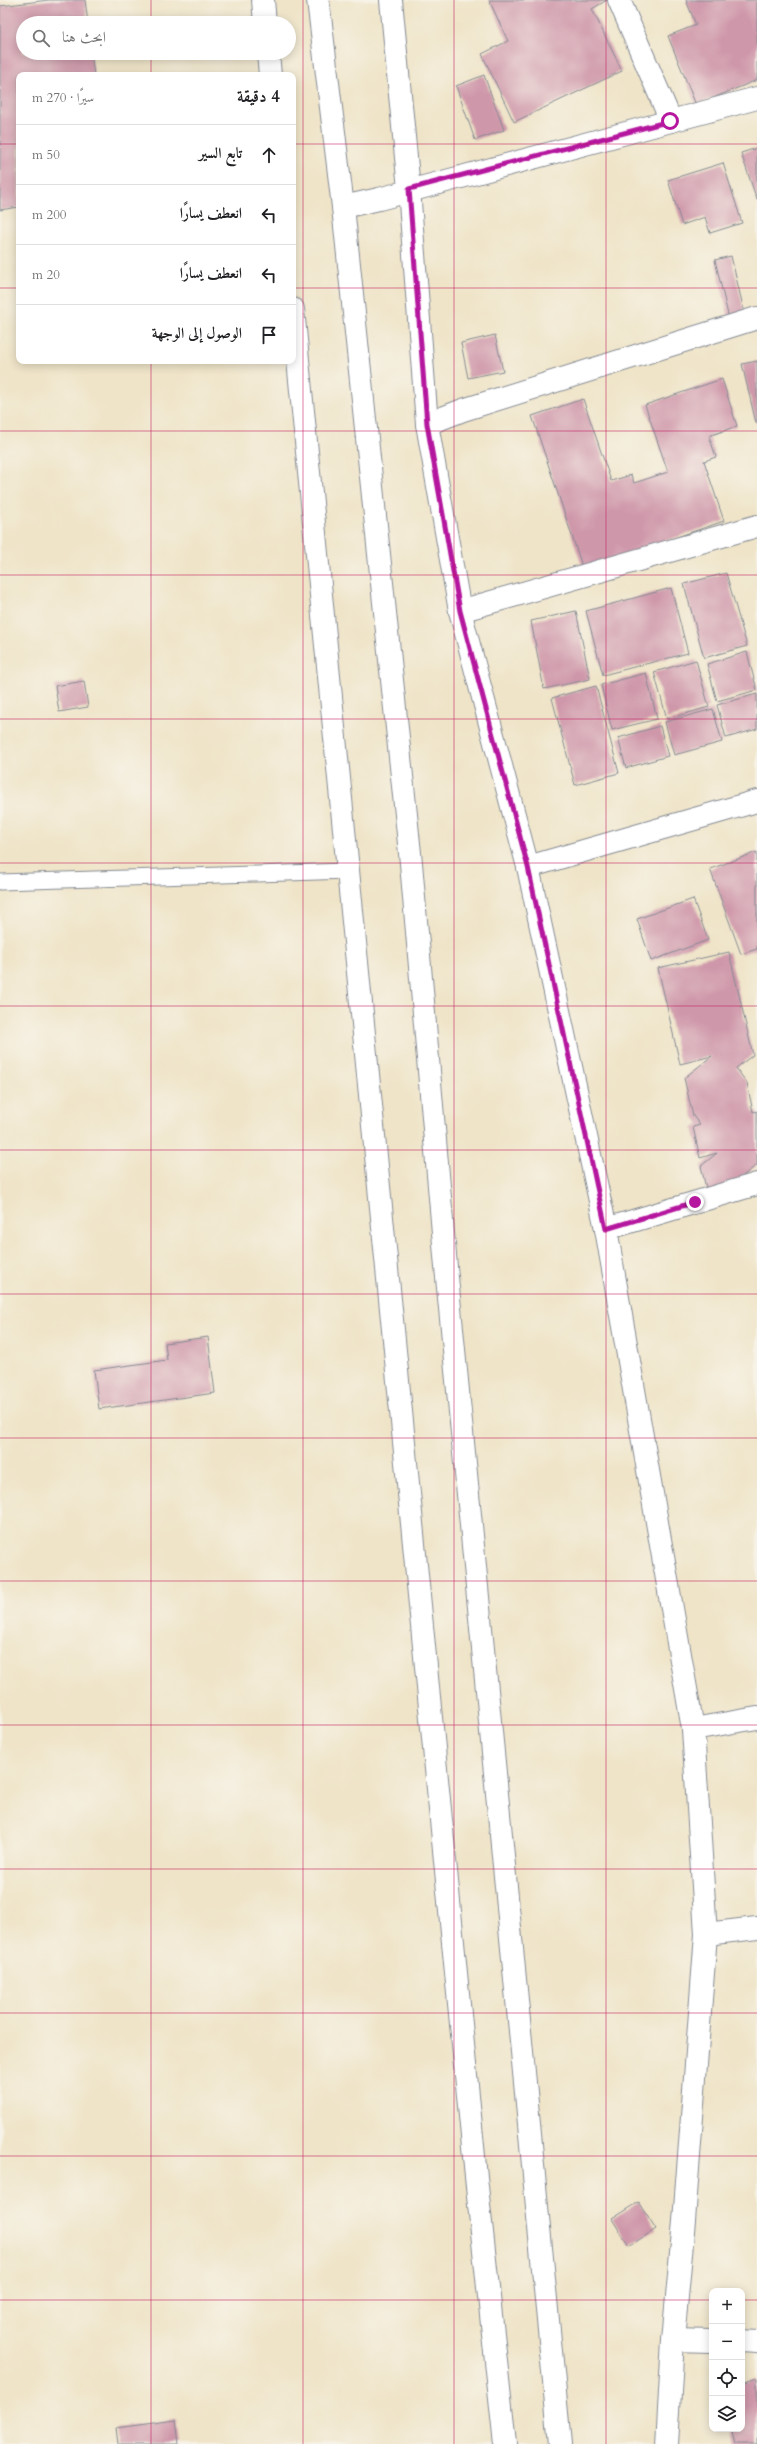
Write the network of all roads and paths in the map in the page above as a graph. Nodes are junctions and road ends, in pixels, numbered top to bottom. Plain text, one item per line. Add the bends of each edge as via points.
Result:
1 (262, 0) edge
2 (318, 0) edge
3 (391, 0) edge
4 (619, 0) edge
5 (264, 16) edge
6 (269, 60) edge
7 (270, 72) edge
8 (757, 98) edge
9 (670, 121) junction
10 (409, 189) junction
11 (343, 207) junction
12 (757, 318) edge
13 (296, 340) edge
14 (427, 424) junction
15 (757, 526) edge
16 (460, 611) junction
17 (757, 800) edge
18 (528, 867) junction
19 (348, 871) junction
20 (0, 882) edge
21 (757, 1184) edge
22 (606, 1229) junction
23 (757, 1718) edge
24 (693, 1729) junction
25 (757, 1928) edge
26 (706, 1934) junction
27 (673, 2340) junction
28 (709, 2341) edge
29 (745, 2341) edge
30 (757, 2342) edge
31 (505, 2444) edge
32 (560, 2444) edge
33 (667, 2444) edge

1 - 5 main road
2 - 11 main road
3 - 10 main road
4 - 9 main road
6 - 7 main road
8 - 9 main road
9 - 10 main road
10 - 11 main road
10 - 14 main road
11 - 32 main road via 411,863 446,1267
12 - 14 main road via 463,410
13 - 19 main road
14 - 16 main road
15 - 16 main road
16 - 18 main road
17 - 18 main road
18 - 22 main road
19 - 20 lane
19 - 31 main road via 475,2169
21 - 22 main road
22 - 24 main road
23 - 24 main road
24 - 26 main road
25 - 26 main road
26 - 27 main road
27 - 28 main road
27 - 33 main road
29 - 30 main road

